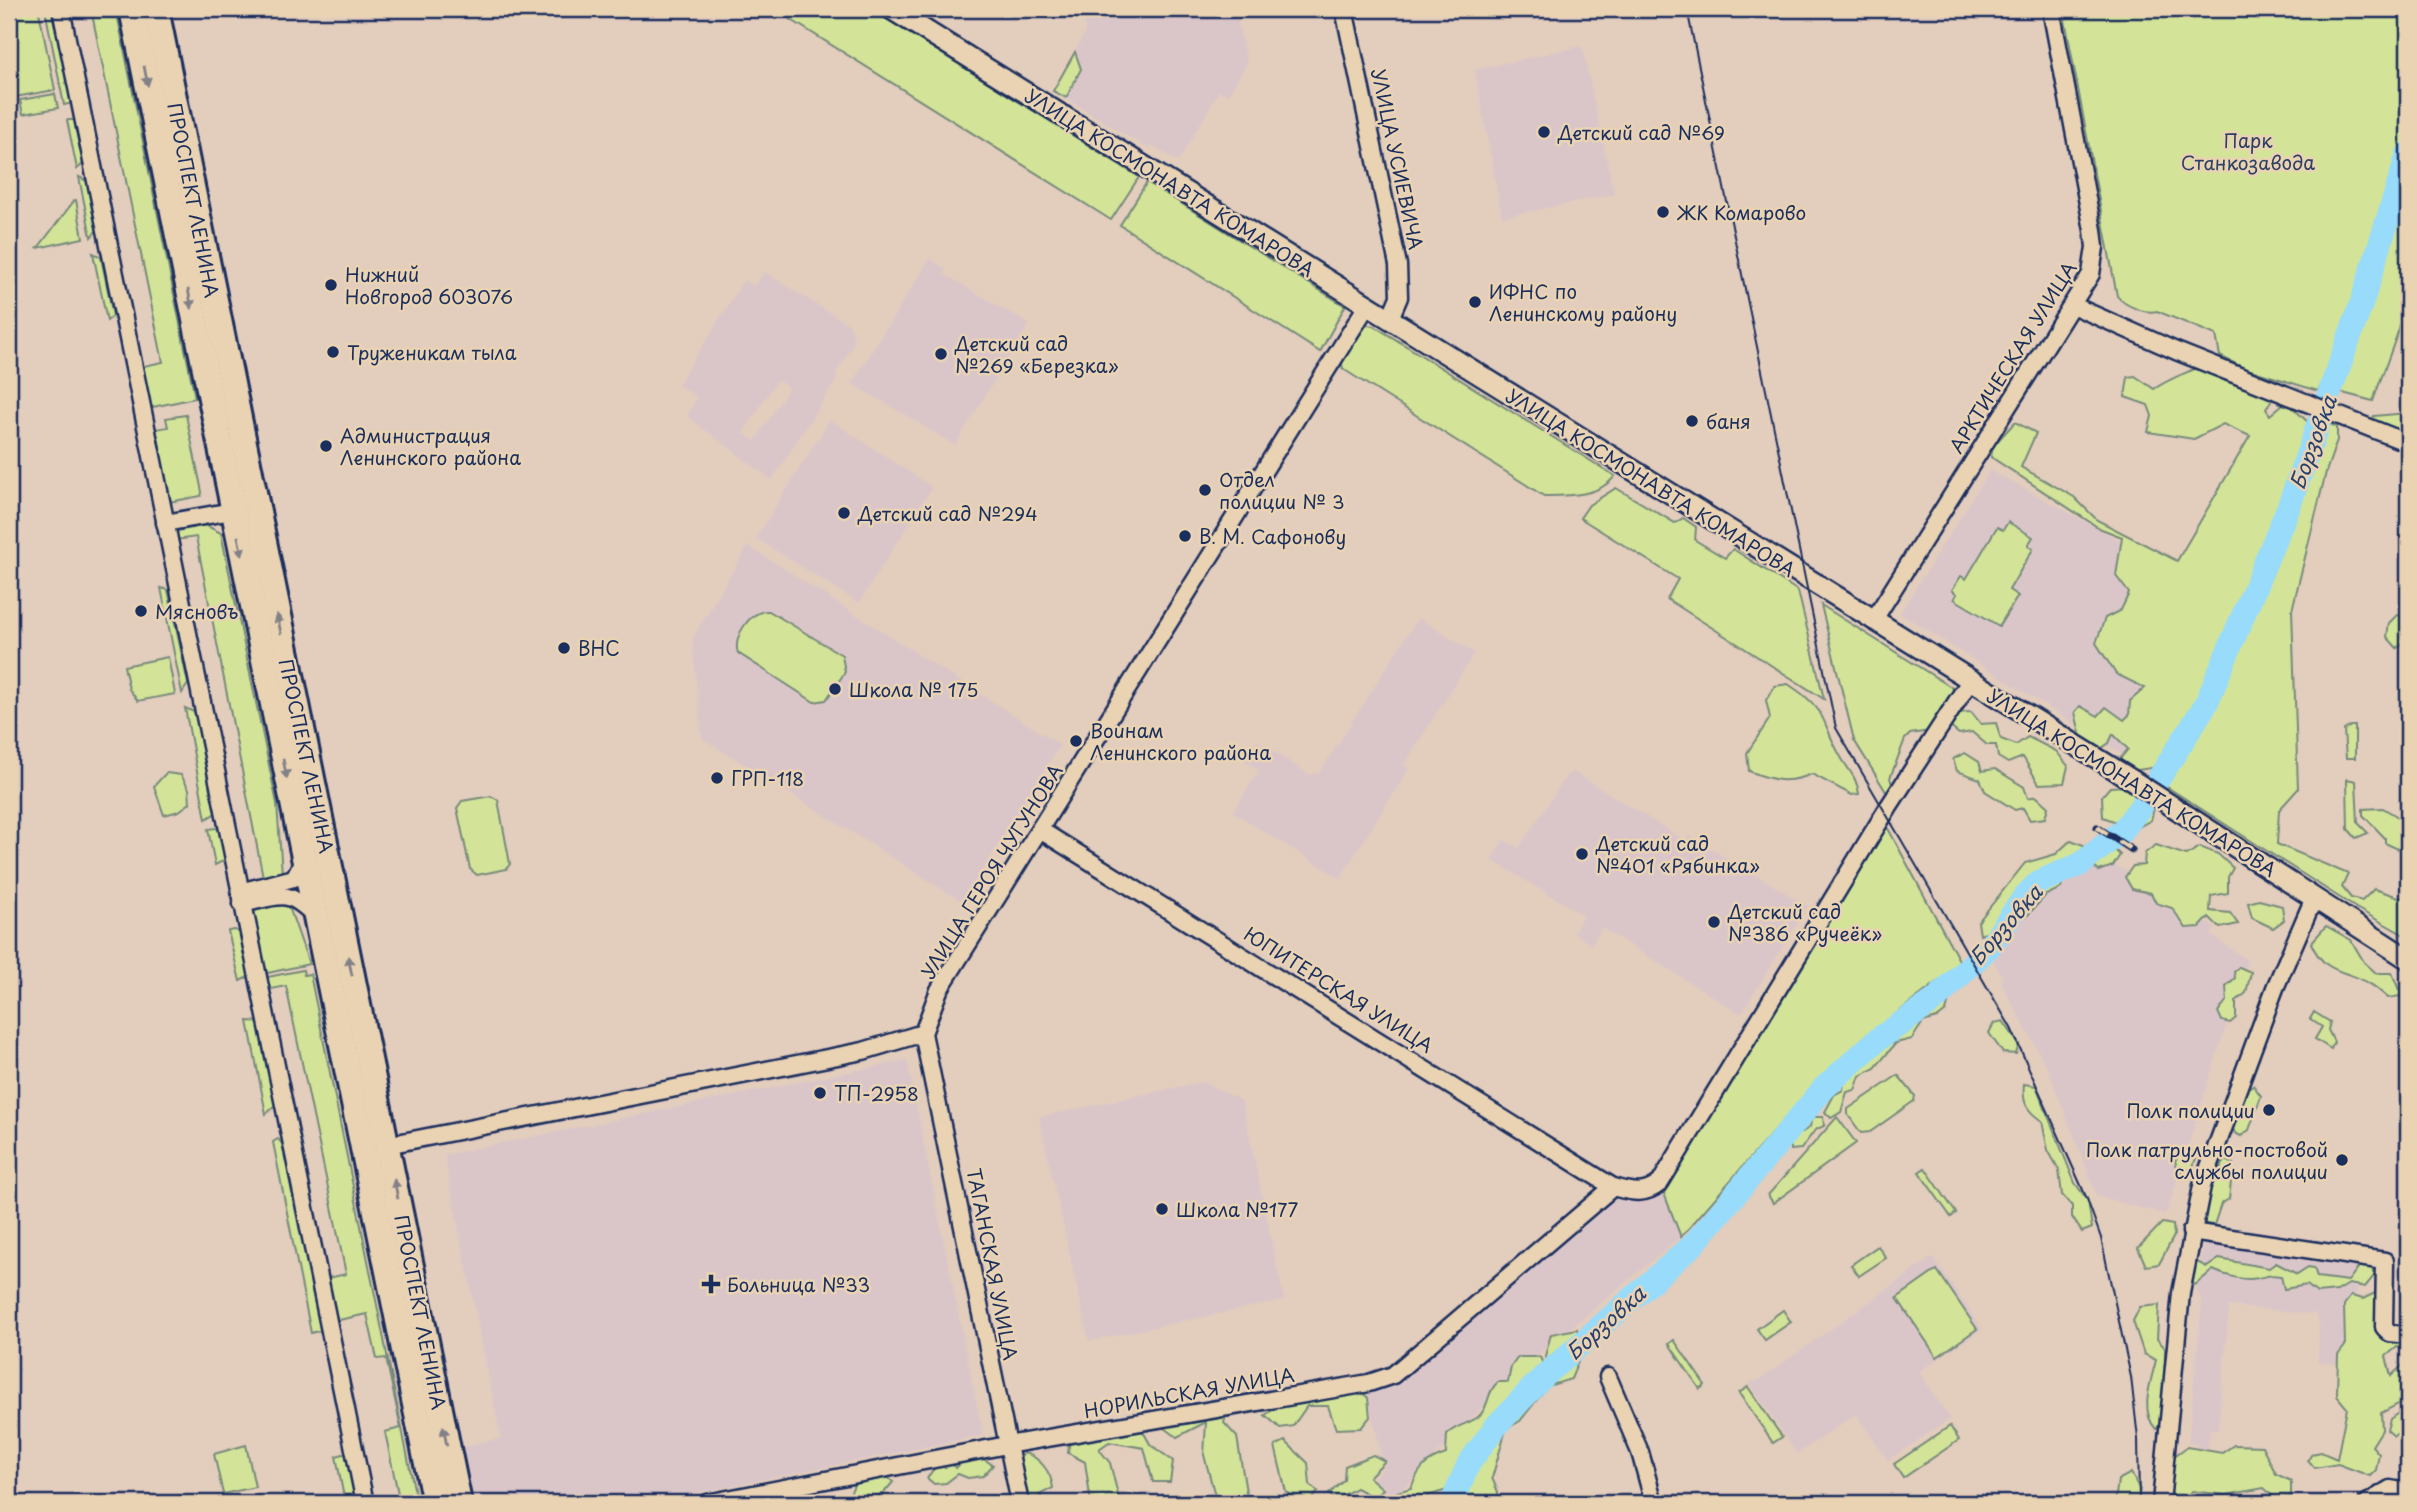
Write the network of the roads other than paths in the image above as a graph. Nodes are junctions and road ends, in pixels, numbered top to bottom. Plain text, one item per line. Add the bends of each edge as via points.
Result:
1 (61, 9) edge
2 (132, 9) edge
3 (156, 9) edge
4 (891, 9) edge
5 (1344, 9) edge
6 (2050, 9) edge
7 (1368, 304) junction
8 (2071, 305) junction
9 (1390, 318) junction
10 (2408, 443) edge
11 (232, 511) junction
12 (165, 523) junction
13 (1872, 621) junction
14 (1970, 681) junction
15 (1040, 830) junction
16 (304, 860) junction
17 (241, 898) junction
18 (2314, 898) junction
19 (316, 917) junction
20 (2408, 958) edge
21 (923, 1033) junction
22 (387, 1145) junction
23 (1613, 1187) junction
24 (2191, 1233) junction
25 (2408, 1335) edge
26 (1608, 1377) dead end
27 (1007, 1445) junction
28 (2408, 1492) edge
29 (365, 1503) edge
30 (435, 1503) edge
31 (459, 1503) edge
32 (707, 1503) edge
33 (1020, 1503) edge
34 (1654, 1503) edge
35 (2161, 1503) edge
36 (2367, 1503) edge

1 - 12 street
2 -> 11 main road, ПРОСПЕКТ ЛЕНИНА
22 -> 3 main road, ПРОСПЕКТ ЛЕНИНА
4 - 7 street, УЛИЦА КОСМОНАВТА КОМАРОВА
5 - 9 street, УЛИЦА УСИЕВИЧА via 1398,265 1399,297
6 - 8 street, АРКТИЧЕСКАЯ УЛИЦА via 2095,247 2091,274
7 - 9 street, УЛИЦА КОСМОНАВТА КОМАРОВА
7 - 15 street, УЛИЦА ГЕРОЯ ЧУГУНОВА
8 - 10 street
8 - 13 street, АРКТИЧЕСКАЯ УЛИЦА
9 - 13 street, УЛИЦА КОСМОНАВТА КОМАРОВА
11 - 12 street
11 -> 16 main road, ПРОСПЕКТ ЛЕНИНА
12 - 17 street
13 - 14 street, УЛИЦА КОСМОНАВТА КОМАРОВА
14 - 18 street, УЛИЦА КОСМОНАВТА КОМАРОВА
14 - 23 street via 1660,1183 1650,1191 1636,1193
15 - 21 street, УЛИЦА ГЕРОЯ ЧУГУНОВА via 939,990
15 - 23 street, ЮПИТЕРСКАЯ УЛИЦА
16 - 17 street via 294,878
16 - 19 main road, ПРОСПЕКТ ЛЕНИНА
17 - 19 street via 298,898
17 - 29 street
18 - 20 street, УЛИЦА КОСМОНАВТА КОМАРОВА
18 - 24 street via 2231,1107 2202,1186
19 - 30 main road, ПРОСПЕКТ ЛЕНИНА
21 - 22 street via 863,1051
21 - 27 street, ТАГАНСКАЯ УЛИЦА
31 -> 22 main road, ПРОСПЕКТ ЛЕНИНА
23 - 27 street, НОРИЛЬСКАЯ УЛИЦА via 1393,1375 1369,1383
24 - 25 street via 2385,1261 2384,1326 2390,1333
24 - 35 street
26 - 34 street via 1640,1452
27 - 32 street, НОРИЛЬСКАЯ УЛИЦА
27 - 33 street, ТАГАНСКАЯ УЛИЦА
28 - 36 street via 2390,1489

